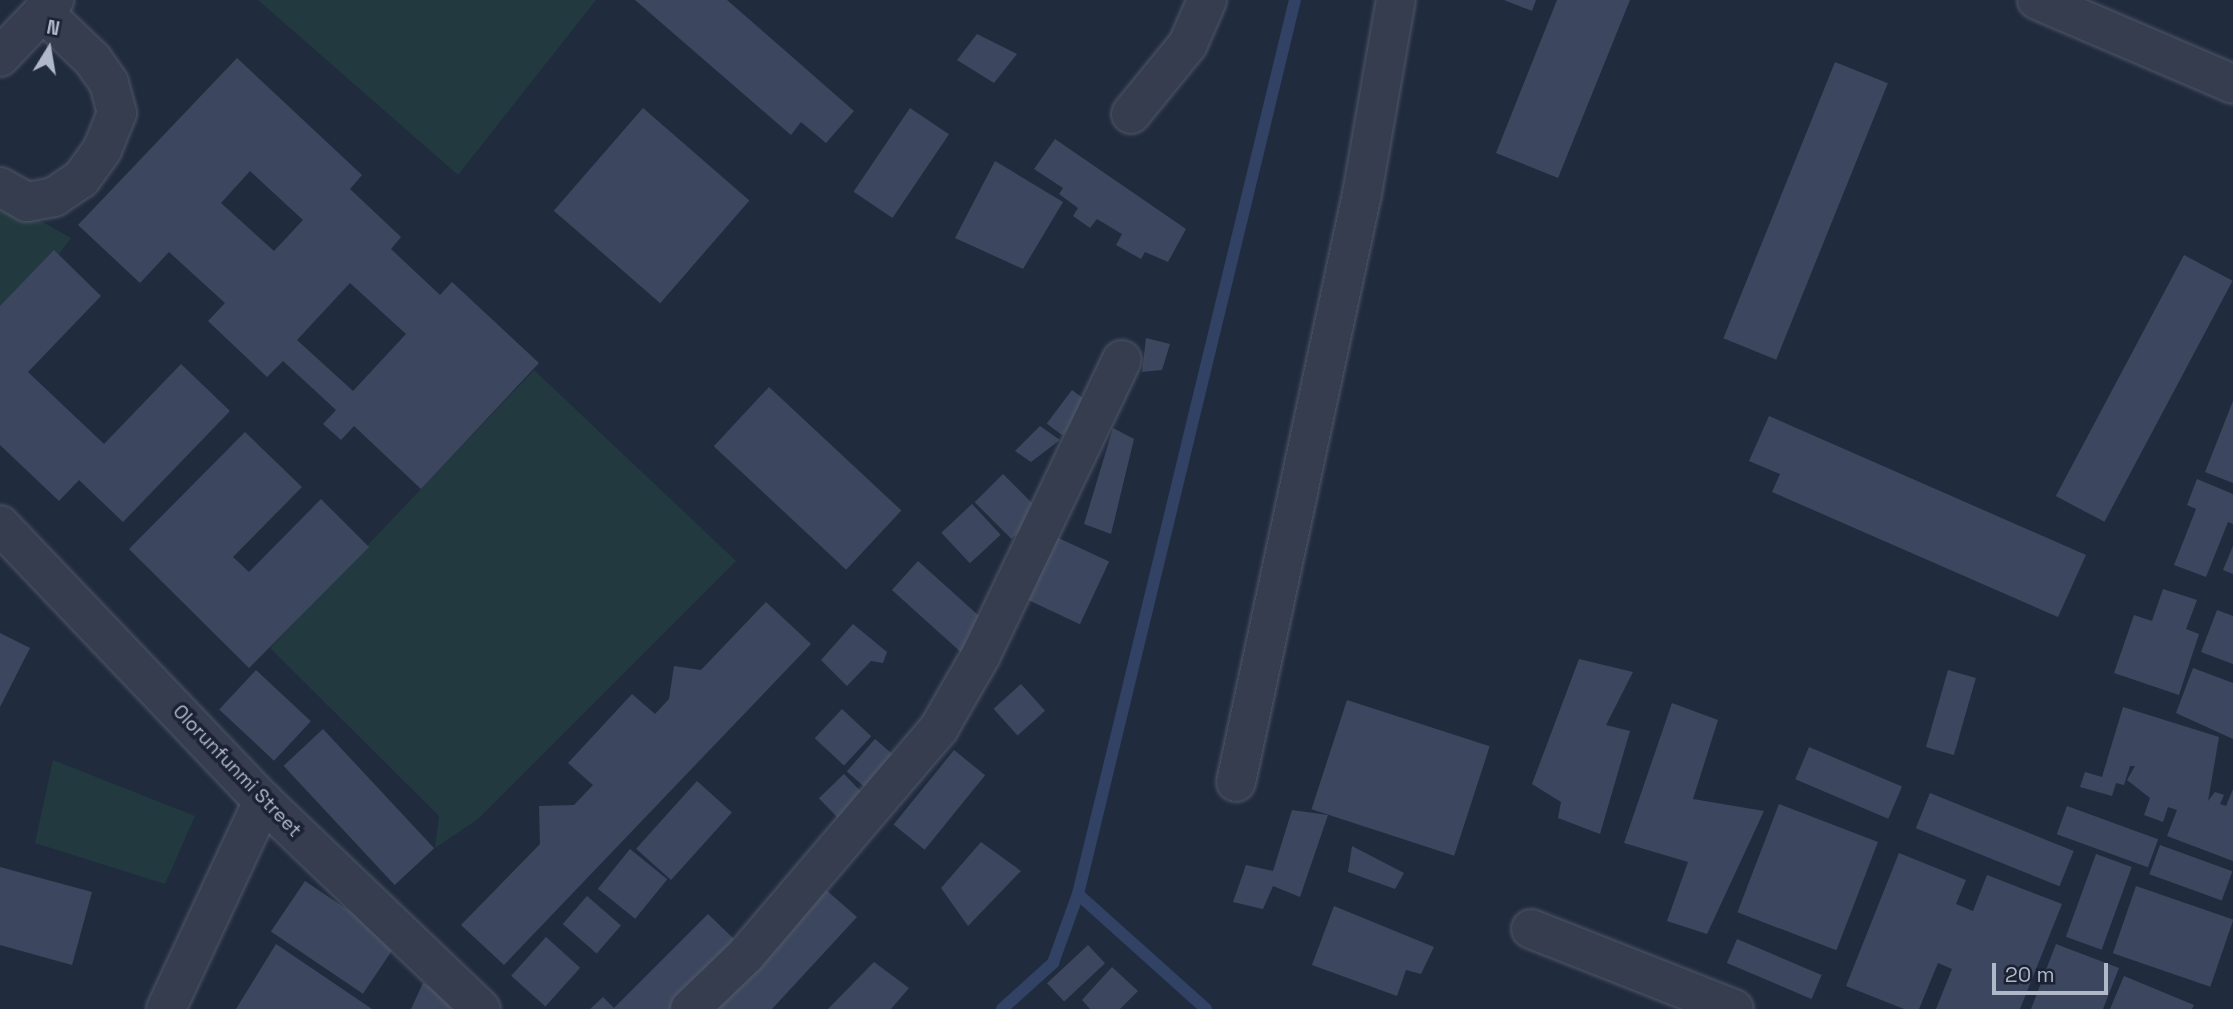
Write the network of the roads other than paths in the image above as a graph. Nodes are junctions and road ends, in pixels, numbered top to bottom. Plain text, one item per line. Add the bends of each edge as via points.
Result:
1 (1207, 0) edge
2 (1396, 0) edge
3 (2038, 0) edge
4 (49, 6) edge
5 (0, 57) edge
6 (2233, 84) edge
7 (1131, 114) dead end
8 (0, 187) edge
9 (1122, 360) dead end
10 (0, 525) edge
11 (1236, 782) dead end
12 (263, 801) junction
13 (1531, 929) dead end
14 (166, 1009) edge
15 (481, 1009) edge
16 (690, 1009) edge
17 (1734, 1009) edge

1 - 7 street via 1188,44
2 - 11 street via 1362,194
3 - 6 street
4 - 5 street
4 - 8 street via 109,83 117,113 102,150 81,179 54,197 27,202
9 - 16 street via 981,655 939,728 746,955
10 - 12 street, Olorunfunmi Street
12 - 14 street
12 - 15 street, Olorunfunmi Street
13 - 17 street

